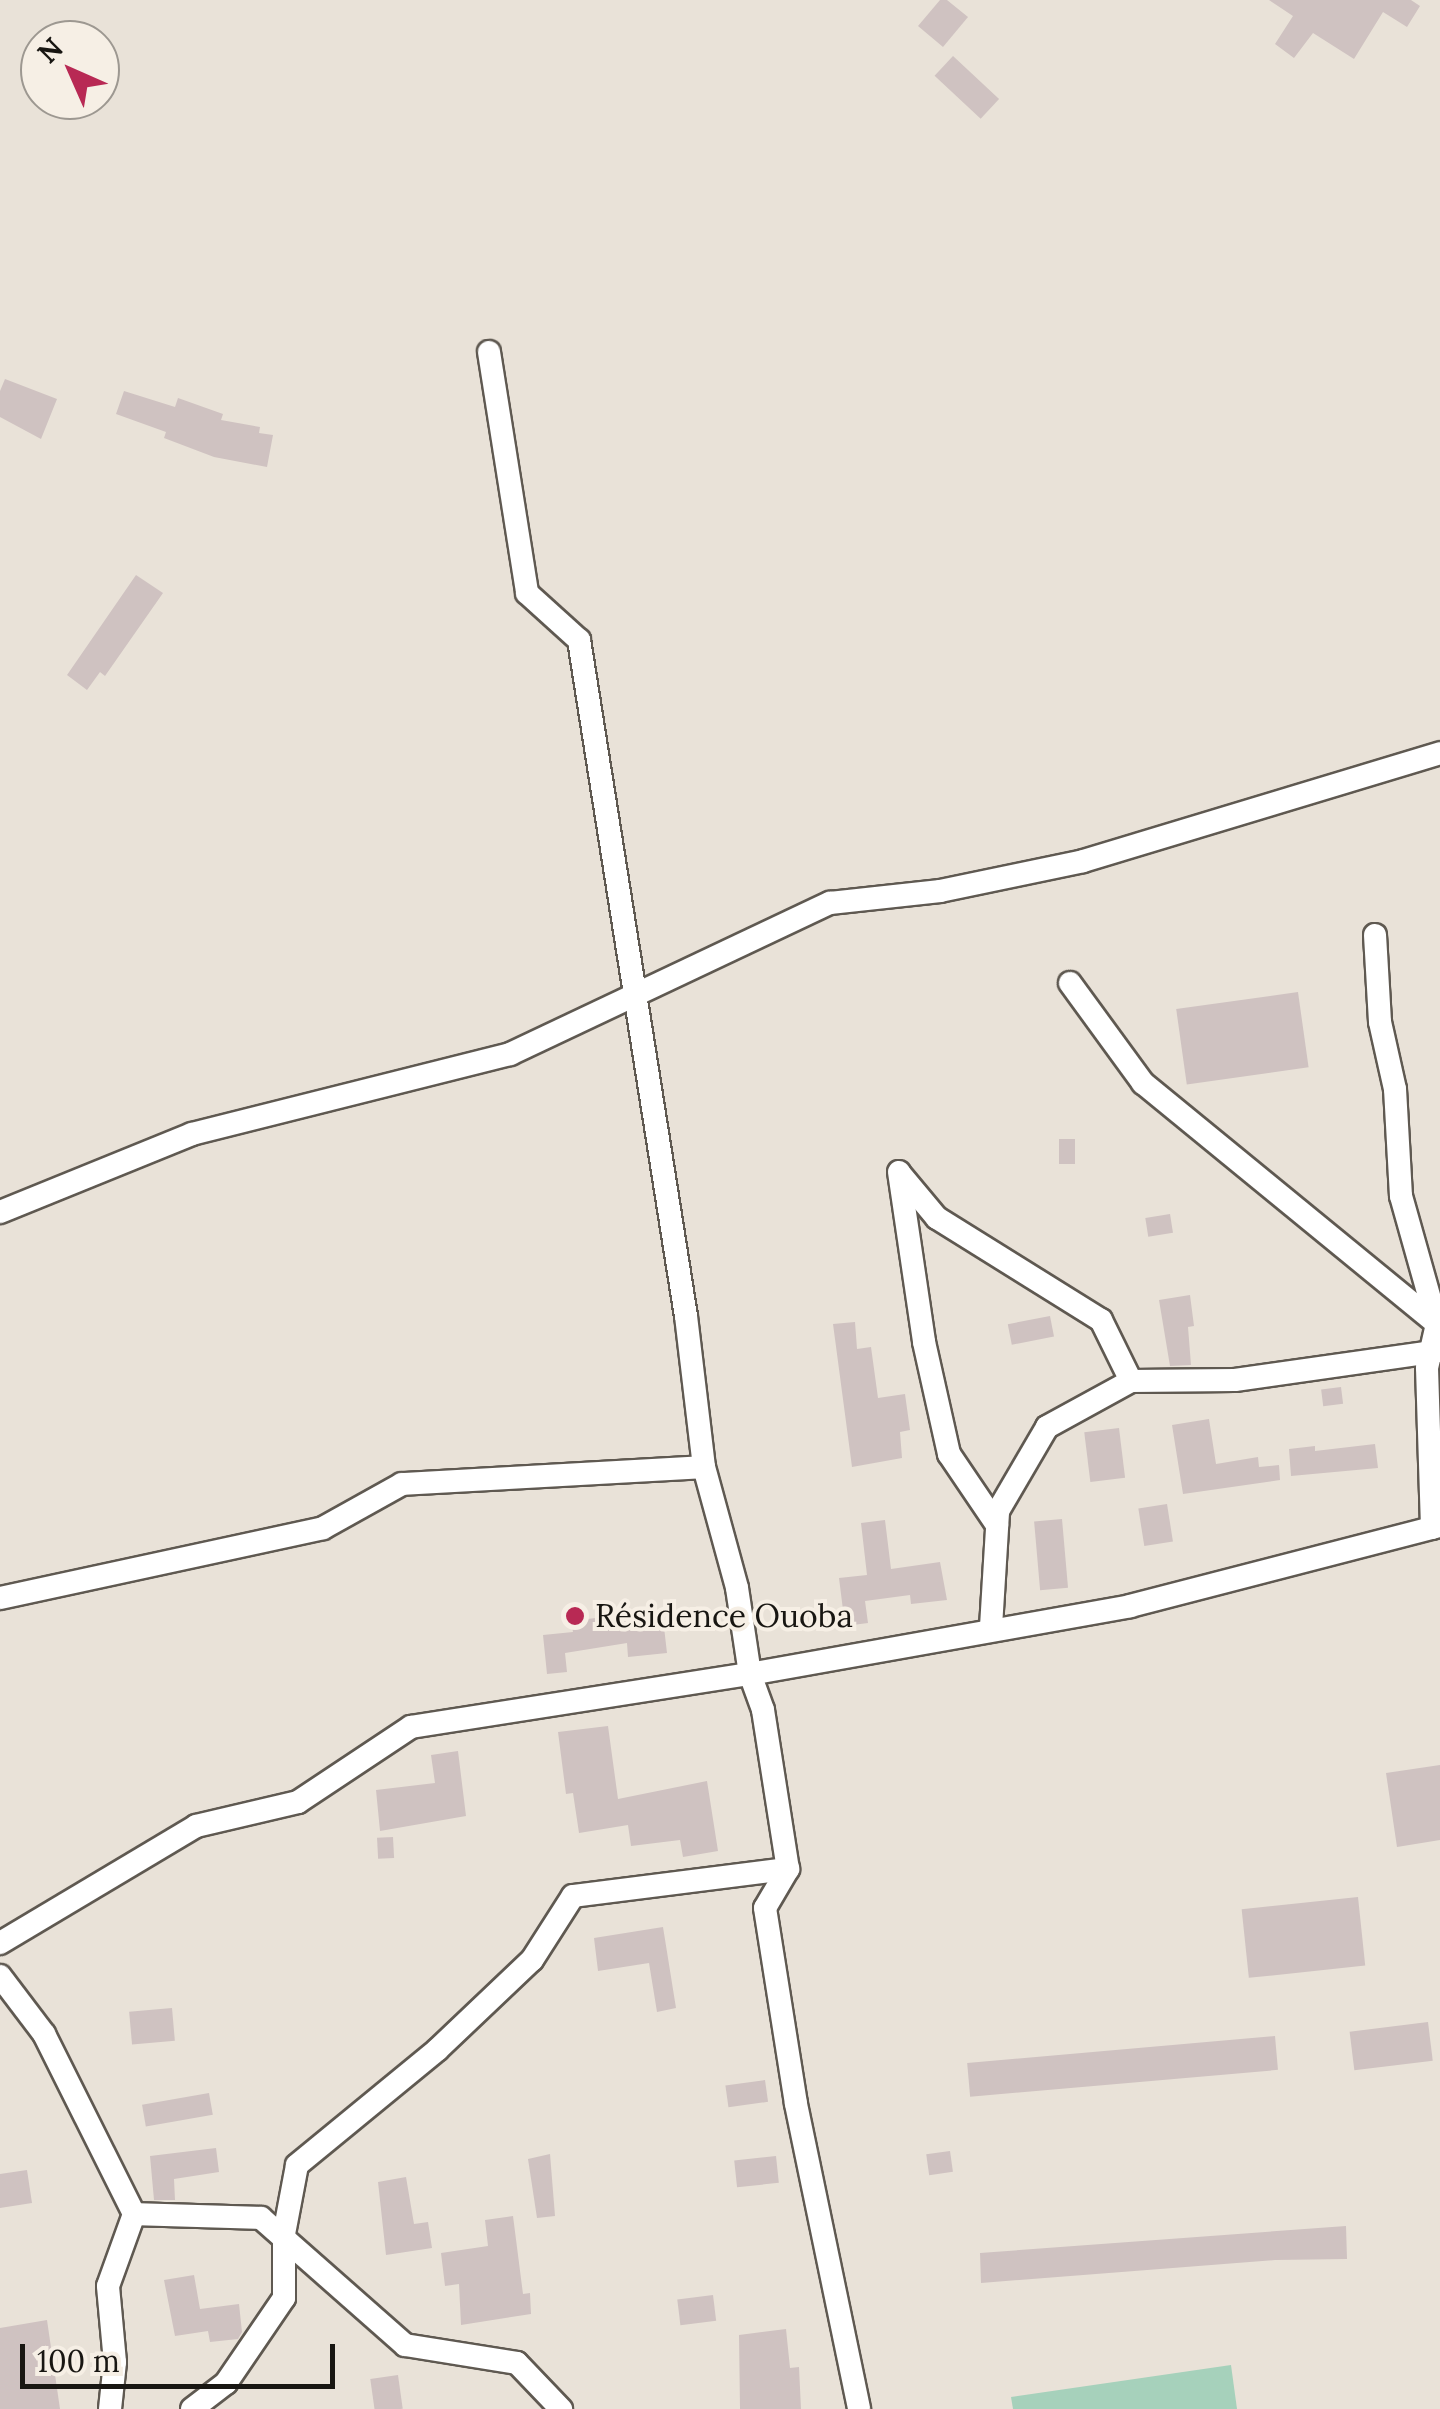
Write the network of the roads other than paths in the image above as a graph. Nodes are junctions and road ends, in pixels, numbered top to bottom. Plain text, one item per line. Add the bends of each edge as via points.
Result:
1 (489, 352) dead end
2 (1440, 753) edge
3 (1375, 935) dead end
4 (1070, 983) dead end
5 (633, 996) junction
6 (0, 1212) edge
7 (1438, 1325) edge
8 (1435, 1352) edge
9 (1131, 1381) junction
10 (704, 1467) junction
11 (997, 1524) junction
12 (1436, 1527) edge
13 (0, 1598) edge
14 (991, 1628) junction
15 (750, 1674) junction
16 (788, 1869) junction
17 (0, 1943) edge
18 (0, 1976) edge
19 (134, 2214) junction
20 (284, 2234) junction
21 (110, 2409) edge
22 (192, 2409) edge
23 (561, 2409) edge
24 (859, 2409) edge

1 - 5 street via 527,593 579,640
2 - 5 street via 1084,861 940,891 830,903
3 - 7 street via 1380,1022 1396,1089 1401,1196
4 - 7 street via 1142,1084
5 - 6 street via 510,1054 192,1134
5 - 10 street
7 - 8 street
8 - 9 street via 1235,1380
8 - 12 street
9 - 11 street via 1047,1427
9 - 11 street via 1101,1320 937,1218 899,1172 924,1342 949,1454
10 - 13 street via 402,1484 323,1528
10 - 15 street
11 - 14 street
12 - 14 street via 1130,1606
14 - 15 street
15 - 16 street via 764,1710
15 - 17 street via 411,1727 298,1802 196,1826
16 - 20 street via 573,1896 532,1960 437,2050 297,2165
16 - 24 street via 766,1908 796,2104
18 - 19 street via 44,2034
19 - 20 street via 261,2218
19 - 21 street via 108,2286 115,2362
20 - 22 street via 284,2298 226,2383
20 - 23 street via 405,2346 516,2363

